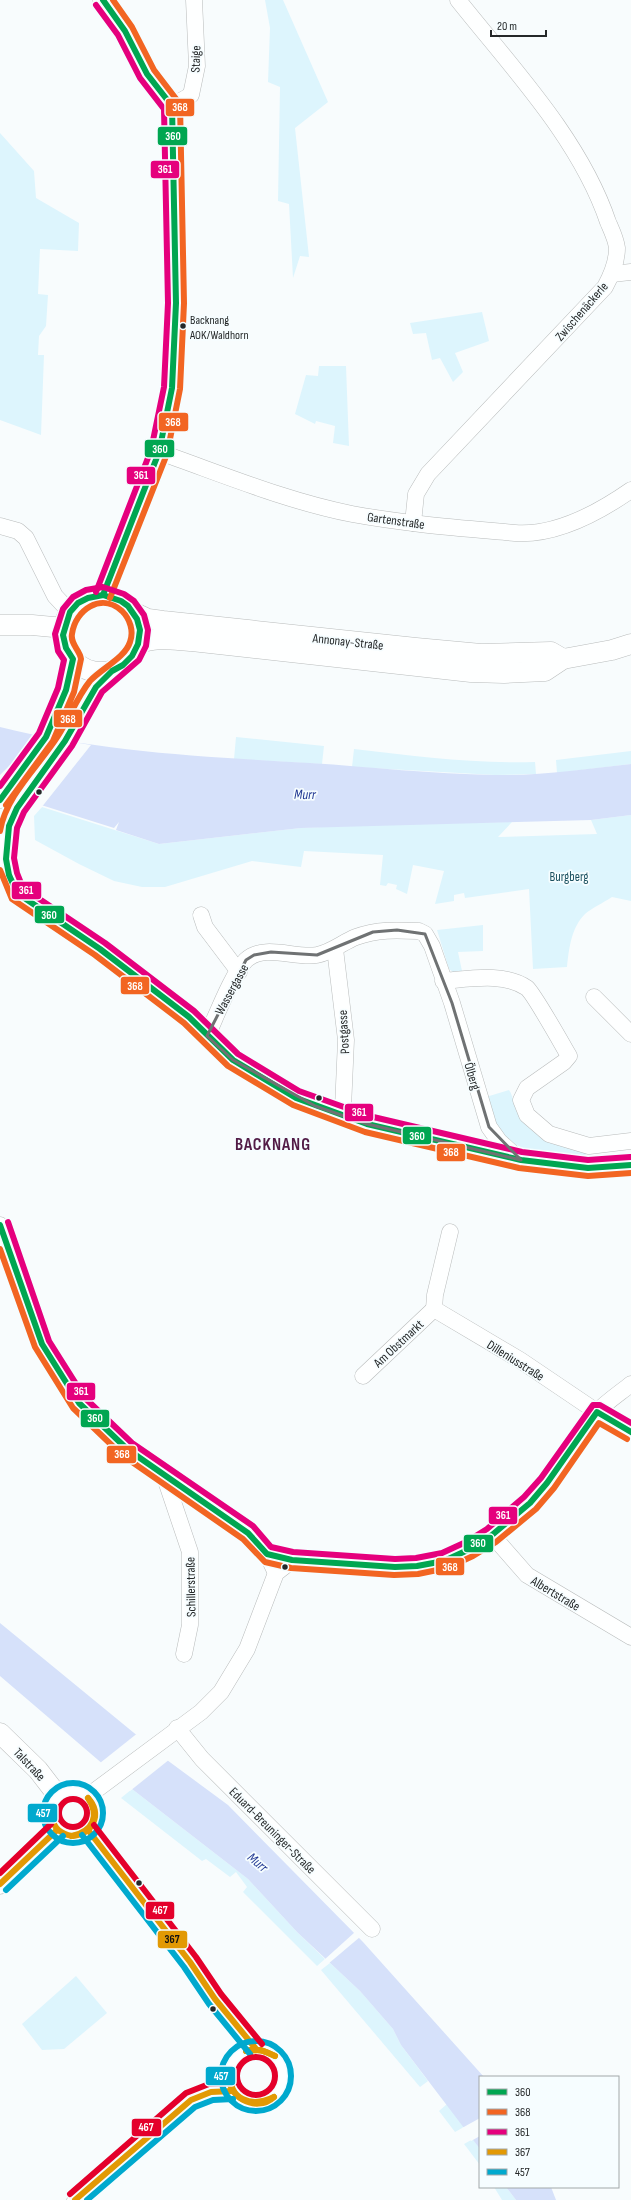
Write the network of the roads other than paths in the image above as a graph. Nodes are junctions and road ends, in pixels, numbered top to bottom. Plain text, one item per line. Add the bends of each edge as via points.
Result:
1 (103, 0) edge
2 (194, 0) edge
3 (458, 0) edge
4 (172, 106) junction
5 (631, 272) edge
6 (612, 274) junction
7 (159, 452) junction
8 (631, 490) edge
9 (413, 523) junction
10 (0, 526) edge
11 (103, 595) junction
12 (133, 612) junction
13 (67, 620) junction
14 (0, 625) edge
15 (138, 644) junction
16 (631, 644) edge
17 (73, 659) junction
18 (563, 659) junction
19 (112, 671) junction
20 (0, 800) edge
21 (202, 915) dead end
22 (336, 949) junction
23 (239, 972) junction
24 (443, 981) junction
25 (594, 997) dead end
26 (631, 1034) edge
27 (207, 1036) junction
28 (339, 1115) junction
29 (624, 1143) edge
30 (520, 1160) junction
31 (631, 1165) edge
32 (0, 1225) edge
33 (450, 1232) dead end
34 (434, 1309) junction
35 (363, 1376) dead end
36 (631, 1384) edge
37 (597, 1412) junction
38 (631, 1432) edge
39 (164, 1475) junction
40 (492, 1535) junction
41 (267, 1554) junction
42 (292, 1560) junction
43 (276, 1573) junction
44 (631, 1637) edge
45 (184, 1654) dead end
46 (177, 1728) junction
47 (0, 1733) edge
48 (58, 1796) junction
49 (88, 1796) junction
50 (58, 1830) junction
51 (88, 1830) junction
52 (0, 1884) edge
53 (372, 1929) dead end
54 (256, 2049) junction
55 (233, 2091) junction
56 (75, 2200) edge

1 - 4 street via 125,31 147,74
2 - 4 street, Staige via 196,66 191,95
3 - 6 street, Zwischenäckerle via 536,98 577,155 603,208 617,247
4 - 7 street via 176,303 172,388
5 - 6 street
6 - 9 street, Zwischenäckerle via 604,288 570,326 428,474 416,494
7 - 9 street, Gartenstraße via 279,494 352,514
7 - 11 street
8 - 9 street, Gartenstraße via 619,499 570,524 529,534
10 - 13 street via 18,531 26,538
11 - 12 street via 121,601
11 - 13 street via 88,598 78,604
12 - 15 street via 140,630
12 - 18 street, Annonay-Straße via 148,619 163,621 482,654 551,652
13 - 14 street via 32,625
13 - 17 street via 63,636 66,648
15 - 18 street, Annonay-Straße via 161,639 192,641 504,674 545,670
15 - 19 street via 132,656
16 - 18 street, Annonay-Straße
17 - 19 street via 90,670
17 - 20 street via 66,690 46,737
19 - 27 street via 88,698 64,740 17,808 9,826 6,843 9,875 17,893 100,949 189,1018
21 - 23 street via 205,927
22 - 23 street, Wassergasse via 304,956 271,952 254,955 246,960
22 - 24 street, Ölberg via 355,937 379,931 419,931 425,934 432,946
22 - 28 street, Postgasse via 346,1040 342,1108
23 - 27 street, Wassergasse
24 - 29 street via 488,978 511,980 528,989 569,1056 527,1088 521,1100 527,1115 549,1134 590,1146
24 - 30 street, Ölberg via 489,1127 499,1141
25 - 26 street
27 - 28 street via 232,1060 264,1080 296,1098
28 - 30 street
30 - 31 street via 588,1168
32 - 39 street via 42,1344 60,1376 79,1403 109,1433
33 - 34 street
34 - 35 street, Am Obstmarkt
34 - 37 street, Dilleniusstraße via 520,1360
36 - 37 street
37 - 38 street, Dilleniusstraße
37 - 40 street via 530,1503
39 - 41 street via 248,1532
39 - 45 street, Schillerstraße via 190,1552 190,1625
40 - 42 street via 444,1561 417,1566 395,1567
40 - 44 street, Albertstraße via 527,1575
41 - 42 street
41 - 43 street
42 - 43 street
43 - 46 street via 256,1628 235,1671 221,1692 201,1712
46 - 49 street
46 - 53 street, Eduard-Breuninger-Straße via 202,1759
47 - 48 street, Talstraße via 38,1770
48 - 49 street via 77,1791
48 - 50 street via 50,1813 53,1825
49 - 51 street via 95,1812
50 - 51 street via 63,1834 76,1836
50 - 52 street
51 - 54 street via 190,1962 215,1999
54 - 55 street via 245,2051 233,2062 229,2079
54 - 55 street via 266,2050 280,2061 283,2070 282,2088 269,2101 261,2104 248,2103
55 - 56 street via 211,2092 191,2100

